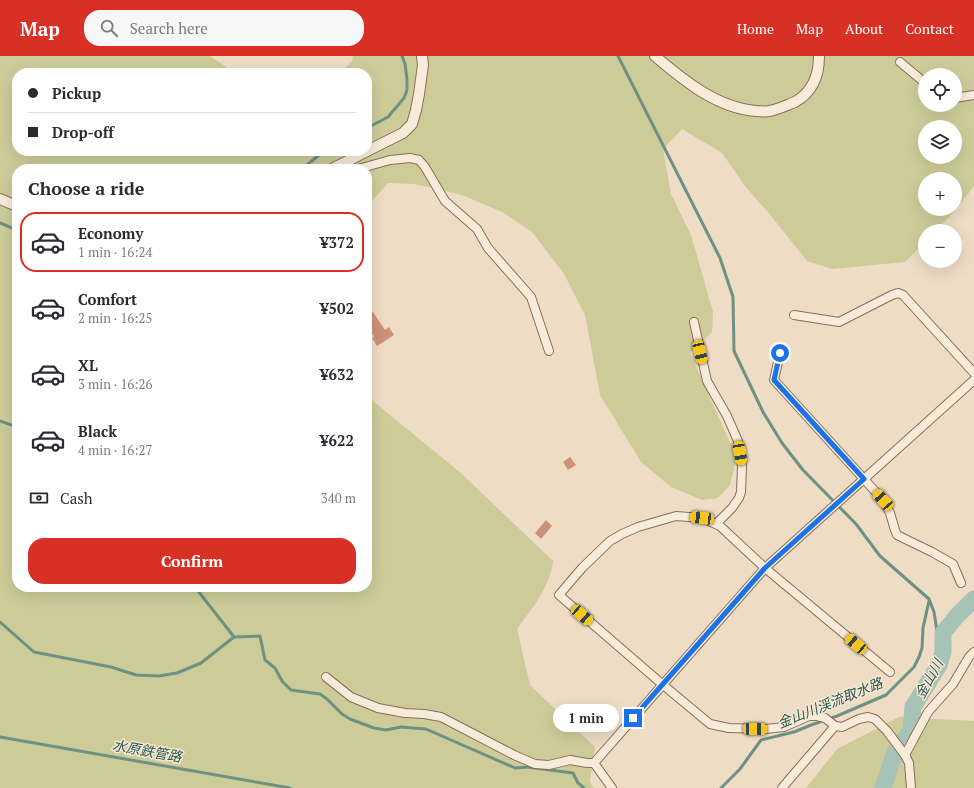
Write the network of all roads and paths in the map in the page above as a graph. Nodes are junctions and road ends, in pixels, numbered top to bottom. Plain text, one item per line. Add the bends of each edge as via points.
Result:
1 (422, 56) edge
2 (655, 56) edge
3 (818, 59) edge
4 (900, 62) dead end
5 (918, 77) edge
6 (974, 95) edge
7 (962, 97) edge
8 (372, 148) edge
9 (357, 156) edge
10 (342, 164) edge
11 (372, 165) edge
12 (0, 199) edge
13 (12, 204) edge
14 (794, 315) dead end
15 (694, 322) dead end
16 (549, 351) dead end
17 (780, 353) dead end
18 (974, 373) edge
19 (974, 380) edge
20 (864, 479) junction
21 (716, 524) junction
22 (765, 568) junction
23 (961, 583) dead end
24 (974, 652) edge
25 (890, 672) dead end
26 (326, 677) dead end
27 (662, 684) junction
28 (835, 726) junction
29 (905, 755) junction
30 (594, 763) junction
31 (612, 788) edge
32 (782, 788) edge
33 (911, 788) edge

1 - 8 street via 419,94 412,124 402,133
2 - 3 street via 702,92 747,110 768,111 806,94 817,76
4 - 5 street
6 - 7 street
9 - 10 street
11 - 16 street via 390,160 419,160 445,201 477,229 488,248 531,296
12 - 13 street
14 - 18 street via 839,322 898,293
15 - 21 street via 707,381 738,441 742,466 739,498
17 - 20 street via 774,380
19 - 20 street
20 - 22 street
20 - 23 street via 883,500 897,535 953,564
21 - 22 street
21 - 27 street via 702,518 676,516 622,534 610,541 582,568 559,595
22 - 25 street
22 - 27 street
24 - 29 street via 953,684 928,712
26 - 30 street via 351,697 378,708 441,717 514,756 535,764 548,765 570,760
27 - 28 street via 710,724 729,728 766,729 784,727 809,716 817,716 825,718
27 - 30 street
28 - 29 street via 842,727 868,717 875,719
28 - 32 street
29 - 33 street via 909,763
30 - 31 street

